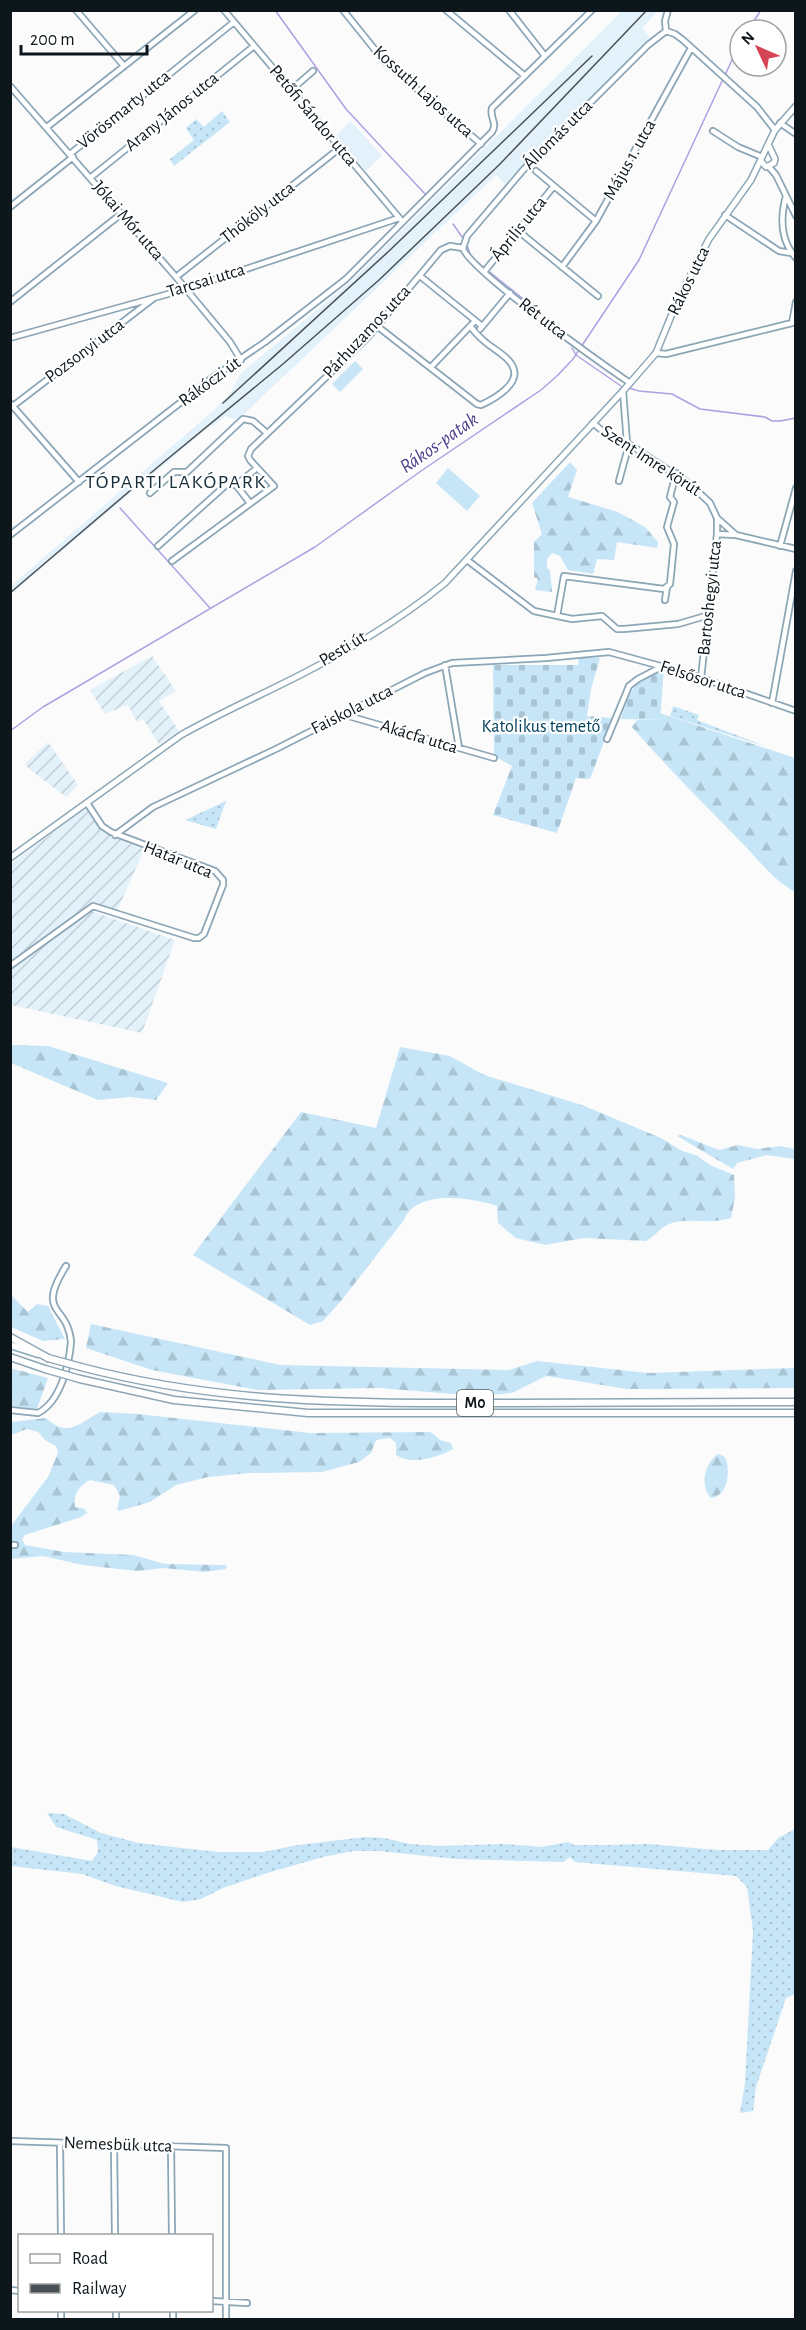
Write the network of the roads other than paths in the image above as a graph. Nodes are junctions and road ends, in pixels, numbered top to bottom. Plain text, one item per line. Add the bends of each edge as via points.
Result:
1 (76, 10) edge
2 (195, 10) edge
3 (224, 10) edge
4 (343, 10) edge
5 (446, 10) edge
6 (509, 10) edge
7 (592, 10) edge
8 (668, 10) edge
9 (234, 22) junction
10 (666, 31) junction
11 (254, 46) junction
12 (691, 48) junction
13 (545, 56) junction
14 (124, 66) junction
15 (313, 71) dead end
16 (525, 76) junction
17 (10, 86) edge
18 (291, 90) junction
19 (795, 106) edge
20 (780, 123) junction
21 (47, 128) junction
22 (775, 130) junction
23 (713, 131) dead end
24 (795, 134) edge
25 (480, 144) junction
26 (768, 146) junction
27 (340, 148) junction
28 (71, 155) junction
29 (763, 157) junction
30 (774, 158) junction
31 (768, 167) junction
32 (536, 171) dead end
33 (90, 178) junction
34 (751, 180) junction
35 (781, 183) junction
36 (554, 186) junction
37 (786, 196) junction
38 (10, 207) edge
39 (121, 214) junction
40 (725, 215) junction
41 (795, 216) edge
42 (401, 220) junction
43 (596, 221) junction
44 (518, 231) junction
45 (463, 245) junction
46 (791, 253) junction
47 (795, 258) edge
48 (562, 267) junction
49 (486, 270) junction
50 (420, 276) junction
51 (176, 277) junction
52 (186, 289) junction
53 (510, 293) junction
54 (157, 296) junction
55 (598, 296) dead end
56 (10, 302) edge
57 (795, 302) edge
58 (475, 321) junction
59 (794, 322) edge
60 (377, 326) junction
61 (470, 326) junction
62 (482, 326) junction
63 (477, 333) junction
64 (10, 338) edge
65 (656, 353) junction
66 (241, 360) junction
67 (431, 367) junction
68 (630, 383) junction
69 (623, 391) junction
70 (12, 404) edge
71 (610, 406) junction
72 (625, 406) junction
73 (593, 423) junction
74 (267, 433) junction
75 (628, 443) junction
76 (257, 468) junction
77 (676, 473) junction
78 (619, 481) dead end
79 (79, 482) junction
80 (236, 485) junction
81 (795, 488) edge
82 (150, 493) dead end
83 (250, 503) junction
84 (717, 518) junction
85 (717, 534) junction
86 (10, 535) edge
87 (736, 535) junction
88 (158, 546) dead end
89 (780, 546) junction
90 (795, 549) edge
91 (467, 560) junction
92 (172, 561) dead end
93 (795, 571) edge
94 (667, 587) junction
95 (665, 600) dead end
96 (709, 615) junction
97 (557, 616) junction
98 (609, 652) joint
99 (445, 665) junction
100 (661, 667) junction
101 (701, 678) junction
102 (772, 703) junction
103 (795, 711) edge
104 (345, 715) junction
105 (607, 739) dead end
106 (459, 748) junction
107 (494, 758) dead end
108 (87, 802) junction
109 (115, 835) junction
110 (10, 858) edge
111 (10, 966) edge
112 (66, 1266) dead end
113 (10, 1337) edge
114 (10, 1345) edge
115 (11, 1357) edge
116 (48, 1358) junction
117 (795, 1402) edge
118 (10, 1410) edge
119 (795, 1413) edge
120 (10, 2141) edge
121 (60, 2143) junction
122 (114, 2144) junction
123 (171, 2146) junction
124 (61, 2234) edge
125 (116, 2234) edge
126 (172, 2234) edge
127 (213, 2301) edge
128 (226, 2302) junction
129 (247, 2303) dead end
130 (226, 2319) edge

1 - 14 street
2 - 14 street
3 - 9 street, Petőfi Sándor utca
4 - 25 street, Kossuth Lajos utca via 384,61
5 - 16 street
6 - 13 street
7 - 13 street
8 - 10 street
9 - 11 street, Petőfi Sándor utca
9 - 28 street, Vörösmarty utca
10 - 12 street
10 - 45 street, Állomás utca via 547,145
11 - 18 street, Petőfi Sándor utca
11 - 33 street, Arany János utca
12 - 22 street via 757,107
12 - 43 street, Május 1. utca
13 - 16 street
14 - 21 street
15 - 18 street
16 - 25 street, Rákóczi út via 492,108 494,129
17 - 21 street, Jókai Mór utca
18 - 27 street, Petőfi Sándor utca
19 - 20 main road, Rákos utca
20 - 22 main road, Rákos utca
20 - 24 street
21 - 28 street, Jókai Mór utca
22 - 26 main road, Rákos utca
23 - 29 street
25 - 42 street, Rákóczi út
26 - 29 main road, Rákos utca
26 - 30 main road
27 - 42 street, Petőfi Sándor utca
27 - 51 street, Thököly utca
28 - 33 street, Jókai Mór utca
28 - 38 street, Vörösmarty utca
29 - 30 main road
29 - 31 main road
29 - 34 main road, Rákos utca
30 - 31 main road, Rákos utca
30 - 35 street
31 - 34 main road, Rákos utca
31 - 35 street
32 - 36 street
33 - 39 street, Jókai Mór utca
34 - 40 main road, Rákos utca
35 - 37 street
36 - 43 street
36 - 44 street, Április utca
37 - 41 street
37 - 46 street via 782,227
39 - 51 street, Jókai Mór utca
39 - 56 street
40 - 46 street via 779,251
40 - 65 main road, Rákos utca via 676,304
42 - 52 street, Tarcsai utca
42 - 66 street, Rákóczi út via 373,255 346,279
43 - 48 street, Május 1. utca
44 - 48 street
44 - 49 street, Április utca
45 - 49 street, Rét utca via 466,256
45 - 50 street, Párhuzamos utca via 443,248
46 - 47 street
48 - 55 street
49 - 53 street, Rét utca
50 - 58 street
50 - 60 street, Párhuzamos utca
51 - 52 street, Jókai Mór utca
52 - 54 street, Tarcsai utca
52 - 66 street, Jókai Mór utca
53 - 62 street
53 - 68 street, Rét utca
54 - 64 street, Tarcsai utca
54 - 70 street, Pozsonyi utca
57 - 59 street
58 - 61 street
58 - 62 street
59 - 65 street via 666,354
60 - 67 street
60 - 74 street, Párhuzamos utca
61 - 63 street
61 - 67 street
62 - 63 street
63 - 67 street via 511,362 512,384 483,405 477,404
65 - 68 main road, Rákos utca
66 - 79 street, Rákóczi út via 216,375
68 - 69 main road, Pesti út
69 - 71 main road, Pesti út
69 - 72 street
70 - 79 street
71 - 72 street via 618,401
71 - 73 main road, Pesti út
72 - 75 street
73 - 75 street, Szent Imre körút via 612,439
73 - 91 main road, Pesti út
74 - 76 street, Párhuzamos utca via 248,454
74 - 82 street via 243,418 187,472 174,472
75 - 77 street, Szent Imre körút
75 - 78 street
76 - 80 street
76 - 83 street via 274,486
77 - 84 street, Szent Imre körút via 702,494
77 - 94 street via 670,497 674,502 667,521 674,544
79 - 86 street, Rákóczi út
80 - 83 street
80 - 88 street via 226,485
81 - 89 street
83 - 92 street
84 - 85 street, Bartoshegyi utca
84 - 87 street, Szent Imre körút
85 - 87 street
85 - 96 street, Bartoshegyi utca
87 - 89 street, Szent Imre körút
89 - 90 street, Szent Imre körút
91 - 97 street via 527,608
91 - 108 main road, Pesti út via 445,583 411,608 326,661 195,727
93 - 102 street
94 - 95 street
94 - 97 street via 564,576
96 - 97 street via 678,624 624,629 613,626 602,616
96 - 101 street, Bartoshegyi utca
98 - 99 street, Faiskola utca
98 - 100 street, Felsősor utca
99 - 104 street, Faiskola utca
99 - 106 street
100 - 101 street, Felsősor utca
100 - 105 street via 630,685
101 - 102 street, Felsősor utca
102 - 103 street, Felsősor utca
104 - 106 street, Akácfa utca
104 - 109 street, Faiskola utca via 153,807
106 - 107 street, Akácfa utca
108 - 109 street, Határ utca via 102,826
108 - 110 main road, Pesti út
109 - 111 street, Határ utca via 215,871 223,885 204,934 199,938 88,907
112 - 118 street via 52,1295 71,1334 58,1392 49,1406 38,1413
113 - 116 highway
114 - 116 highway, M0
115 - 119 highway, M0, bridge via 80,1379 174,1400 273,1411
116 - 117 highway, M0, bridge via 184,1389 300,1401
120 - 121 street, Nemesbük utca
121 - 122 street, Nemesbük utca
121 - 124 street
122 - 123 street, Nemesbük utca
122 - 125 street
123 - 126 street
123 - 128 street, Nemesbük utca via 226,2148
127 - 128 street
128 - 129 street
128 - 130 street

